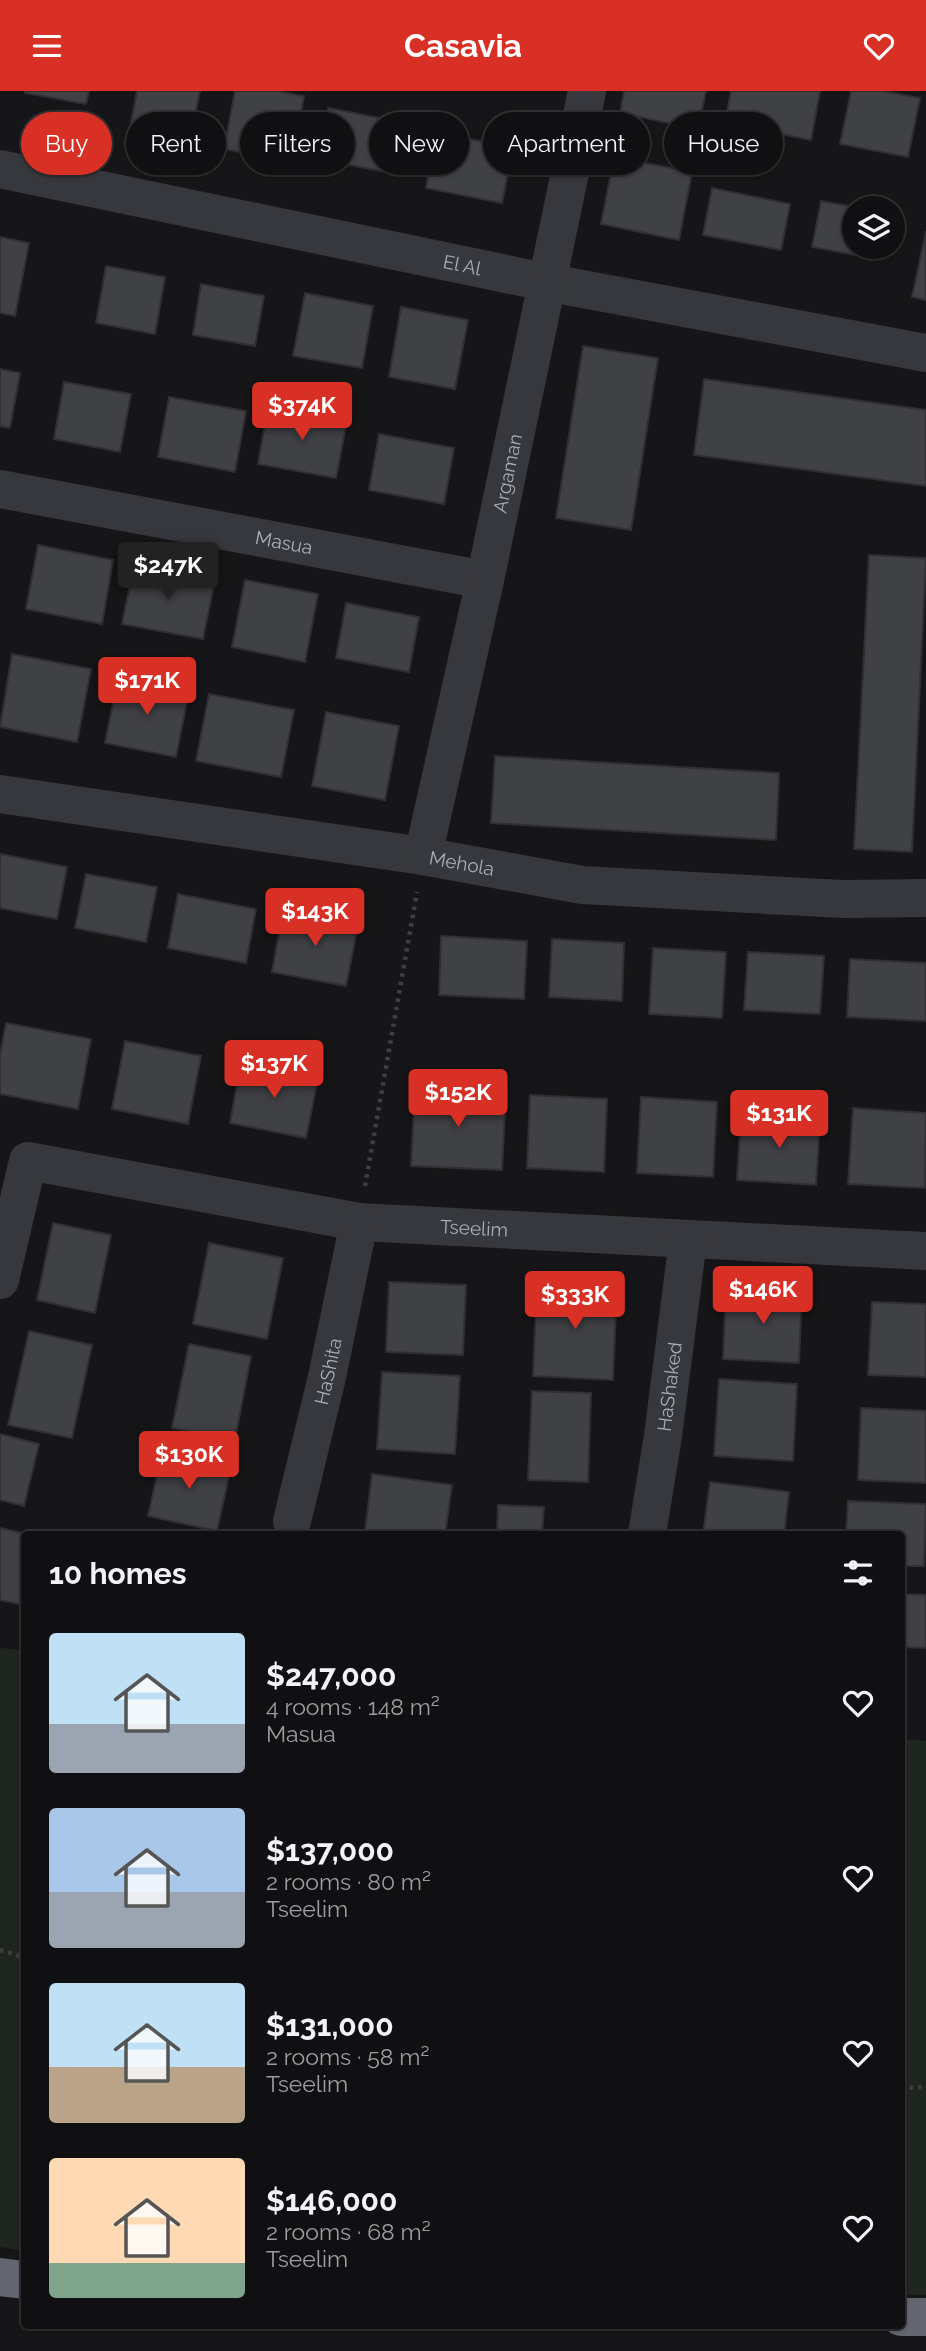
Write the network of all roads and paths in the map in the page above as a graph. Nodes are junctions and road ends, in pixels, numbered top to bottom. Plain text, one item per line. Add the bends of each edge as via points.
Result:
1 (587, 91) edge
2 (0, 169) edge
3 (545, 282) junction
4 (926, 353) edge
5 (0, 489) edge
6 (485, 580) junction
7 (0, 794) edge
8 (423, 856) junction
9 (926, 898) edge
10 (359, 1222) junction
11 (688, 1240) junction
12 (926, 1251) edge
13 (0, 1280) edge
14 (292, 1521) dead end
15 (647, 1531) edge
16 (0, 1950) edge
17 (21, 1956) edge
18 (926, 2087) edge
19 (905, 2088) edge
20 (0, 2277) edge
21 (21, 2280) edge
22 (905, 2317) edge
23 (926, 2317) edge

1 - 3 street, Argaman
2 - 3 street, El Al
3 - 4 street, El Al
3 - 6 street, Argaman
5 - 6 street, Masua
6 - 8 street, Argaman
7 - 8 street, Mehola
8 - 9 street, Mehola via 582,885 843,899
8 - 10 path
10 - 11 street, Tseelim
10 - 13 street, Tseelim via 28,1161
10 - 14 street, HaShita
11 - 12 street, Tseelim
11 - 15 street, HaShaked
16 - 17 path
18 - 19 path
20 - 21 highway
22 - 23 highway

